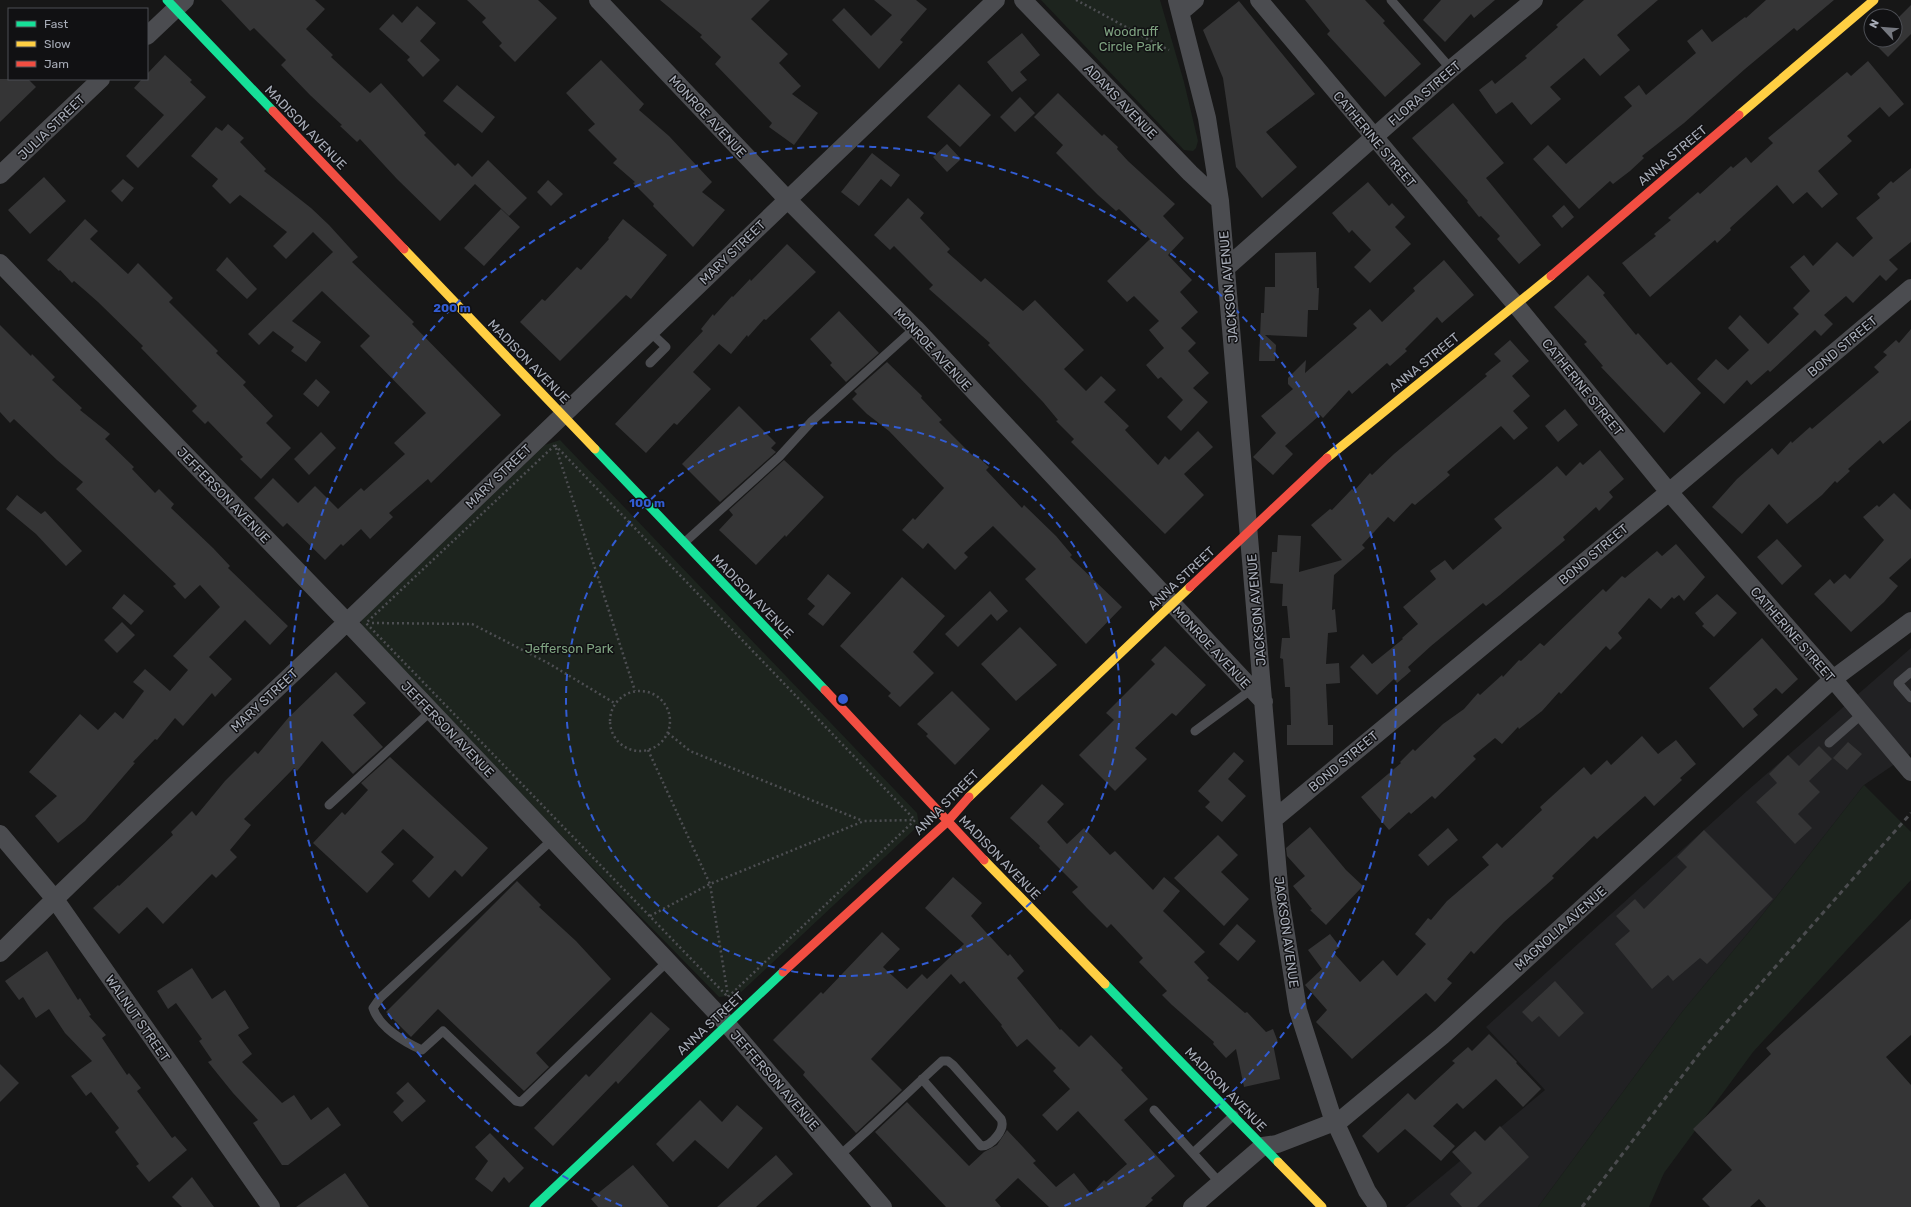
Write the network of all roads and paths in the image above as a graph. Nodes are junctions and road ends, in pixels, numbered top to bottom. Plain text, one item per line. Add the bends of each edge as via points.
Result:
1 (598, 0) edge
2 (996, 0) edge
3 (1023, 0) edge
4 (1076, 0) edge
5 (1195, 0) edge
6 (1259, 0) edge
7 (1391, 0) edge
8 (1534, 0) edge
9 (1874, 0) edge
10 (176, 3) edge
11 (1179, 6) edge
12 (148, 35) edge
13 (1169, 50) dead end
14 (1451, 69) junction
15 (101, 80) edge
16 (1373, 137) junction
17 (0, 175) edge
18 (787, 199) junction
19 (1220, 201) junction
20 (0, 264) edge
21 (1226, 268) junction
22 (1911, 288) edge
23 (1516, 305) junction
24 (915, 328) junction
25 (649, 331) junction
26 (650, 362) dead end
27 (561, 414) junction
28 (555, 445) junction
29 (1669, 492) junction
30 (1249, 532) junction
31 (684, 543) junction
32 (1172, 604) junction
33 (1911, 621) edge
34 (347, 622) junction
35 (366, 623) junction
36 (1911, 672) edge
37 (1833, 679) junction
38 (635, 691) junction
39 (1258, 696) junction
40 (1911, 698) edge
41 (616, 704) junction
42 (431, 711) junction
43 (1862, 714) junction
44 (1195, 731) dead end
45 (668, 733) junction
46 (1829, 743) dead end
47 (648, 750) junction
48 (1911, 772) edge
49 (329, 805) dead end
50 (1274, 818) junction
51 (915, 820) junction
52 (864, 821) junction
53 (947, 822) junction
54 (0, 834) edge
55 (553, 839) junction
56 (710, 884) junction
57 (54, 898) junction
58 (649, 916) junction
59 (0, 953) edge
60 (668, 961) junction
61 (728, 997) junction
62 (727, 1024) junction
63 (922, 1079) junction
64 (1154, 1110) dead end
65 (1234, 1115) junction
66 (1335, 1122) junction
67 (1263, 1146) junction
68 (1193, 1153) junction
69 (840, 1155) junction
70 (1220, 1183) junction
71 (541, 1205) edge
72 (271, 1207) edge
73 (883, 1207) edge
74 (1192, 1207) edge
75 (1322, 1207) edge
76 (1378, 1207) edge

1 - 18 street, MONROE AVENUE
2 - 18 street, MARY STREET
3 - 19 street, ADAMS AVENUE
4 - 13 path
5 - 11 street
6 - 16 street, CATHERINE STREET
7 - 14 lane
8 - 14 street, FLORA STREET
9 - 23 street, ANNA STREET
10 - 12 street
10 - 27 street, MADISON AVENUE
11 - 19 street, JACKSON AVENUE via 1207,118
14 - 16 street, FLORA STREET
15 - 17 street, JULIA STREET
16 - 21 street, FLORA STREET
16 - 23 street, CATHERINE STREET
18 - 24 street, MONROE AVENUE
18 - 25 street, MARY STREET
19 - 21 street, JACKSON AVENUE
20 - 34 street, JEFFERSON AVENUE
21 - 30 street, JACKSON AVENUE
22 - 29 street, BOND STREET
23 - 29 street, CATHERINE STREET
23 - 30 street, ANNA STREET via 1323,461
24 - 31 lane via 812,421 779,457
24 - 32 street, MONROE AVENUE
25 - 26 lane via 666,347
25 - 27 street, MARY STREET
27 - 31 street, MADISON AVENUE
27 - 34 street, MARY STREET
28 - 35 path
28 - 38 path
28 - 51 path
29 - 37 street, CATHERINE STREET
29 - 50 street, BOND STREET
30 - 32 street, ANNA STREET
30 - 39 street, JACKSON AVENUE
31 - 53 street, MADISON AVENUE
32 - 39 street, MONROE AVENUE
32 - 53 street, ANNA STREET via 970,795
33 - 37 street, MAGNOLIA AVENUE
34 - 42 street, JEFFERSON AVENUE
34 - 57 street, MARY STREET
35 - 41 path via 472,624 548,663
35 - 58 path
36 - 40 lane via 1898,683
37 - 43 street, CATHERINE STREET
37 - 66 street, MAGNOLIA AVENUE via 1442,1036 1342,1119
38 - 41 path via 621,698
38 - 45 path via 654,694 667,706 670,715
39 - 44 lane
39 - 50 street, JACKSON AVENUE
41 - 47 path via 610,721 616,738 630,749
42 - 49 lane
42 - 55 street, JEFFERSON AVENUE
43 - 46 lane
43 - 48 street, CATHERINE STREET
45 - 47 path via 663,740
45 - 52 path via 690,751
47 - 56 path
50 - 66 street, JACKSON AVENUE via 1280,896 1298,1010
51 - 52 path
51 - 61 path
52 - 56 path
53 - 62 street, ANNA STREET
53 - 65 street, MADISON AVENUE
54 - 57 street, WALNUT STREET
55 - 60 street, JEFFERSON AVENUE
55 - 60 lane via 380,998 373,1008 376,1015 401,1040 422,1050 443,1031 516,1101 521,1102
56 - 58 path
56 - 61 path
57 - 59 street, MARY STREET
57 - 72 street, WALNUT STREET
58 - 61 path
60 - 62 street, JEFFERSON AVENUE
62 - 69 street, JEFFERSON AVENUE
62 - 71 street, ANNA STREET
63 - 63 lane via 942,1061 948,1061 1001,1119 1001,1131 987,1145 980,1146
63 - 69 lane
64 - 68 lane
65 - 67 street, MADISON AVENUE
65 - 68 lane
66 - 67 street, MAGNOLIA AVENUE via 1277,1144
66 - 76 street, JACKSON AVENUE
67 - 70 street, MAGNOLIA AVENUE
67 - 75 street, MADISON AVENUE
68 - 70 lane
69 - 73 street, JEFFERSON AVENUE
70 - 74 street, MAGNOLIA AVENUE

